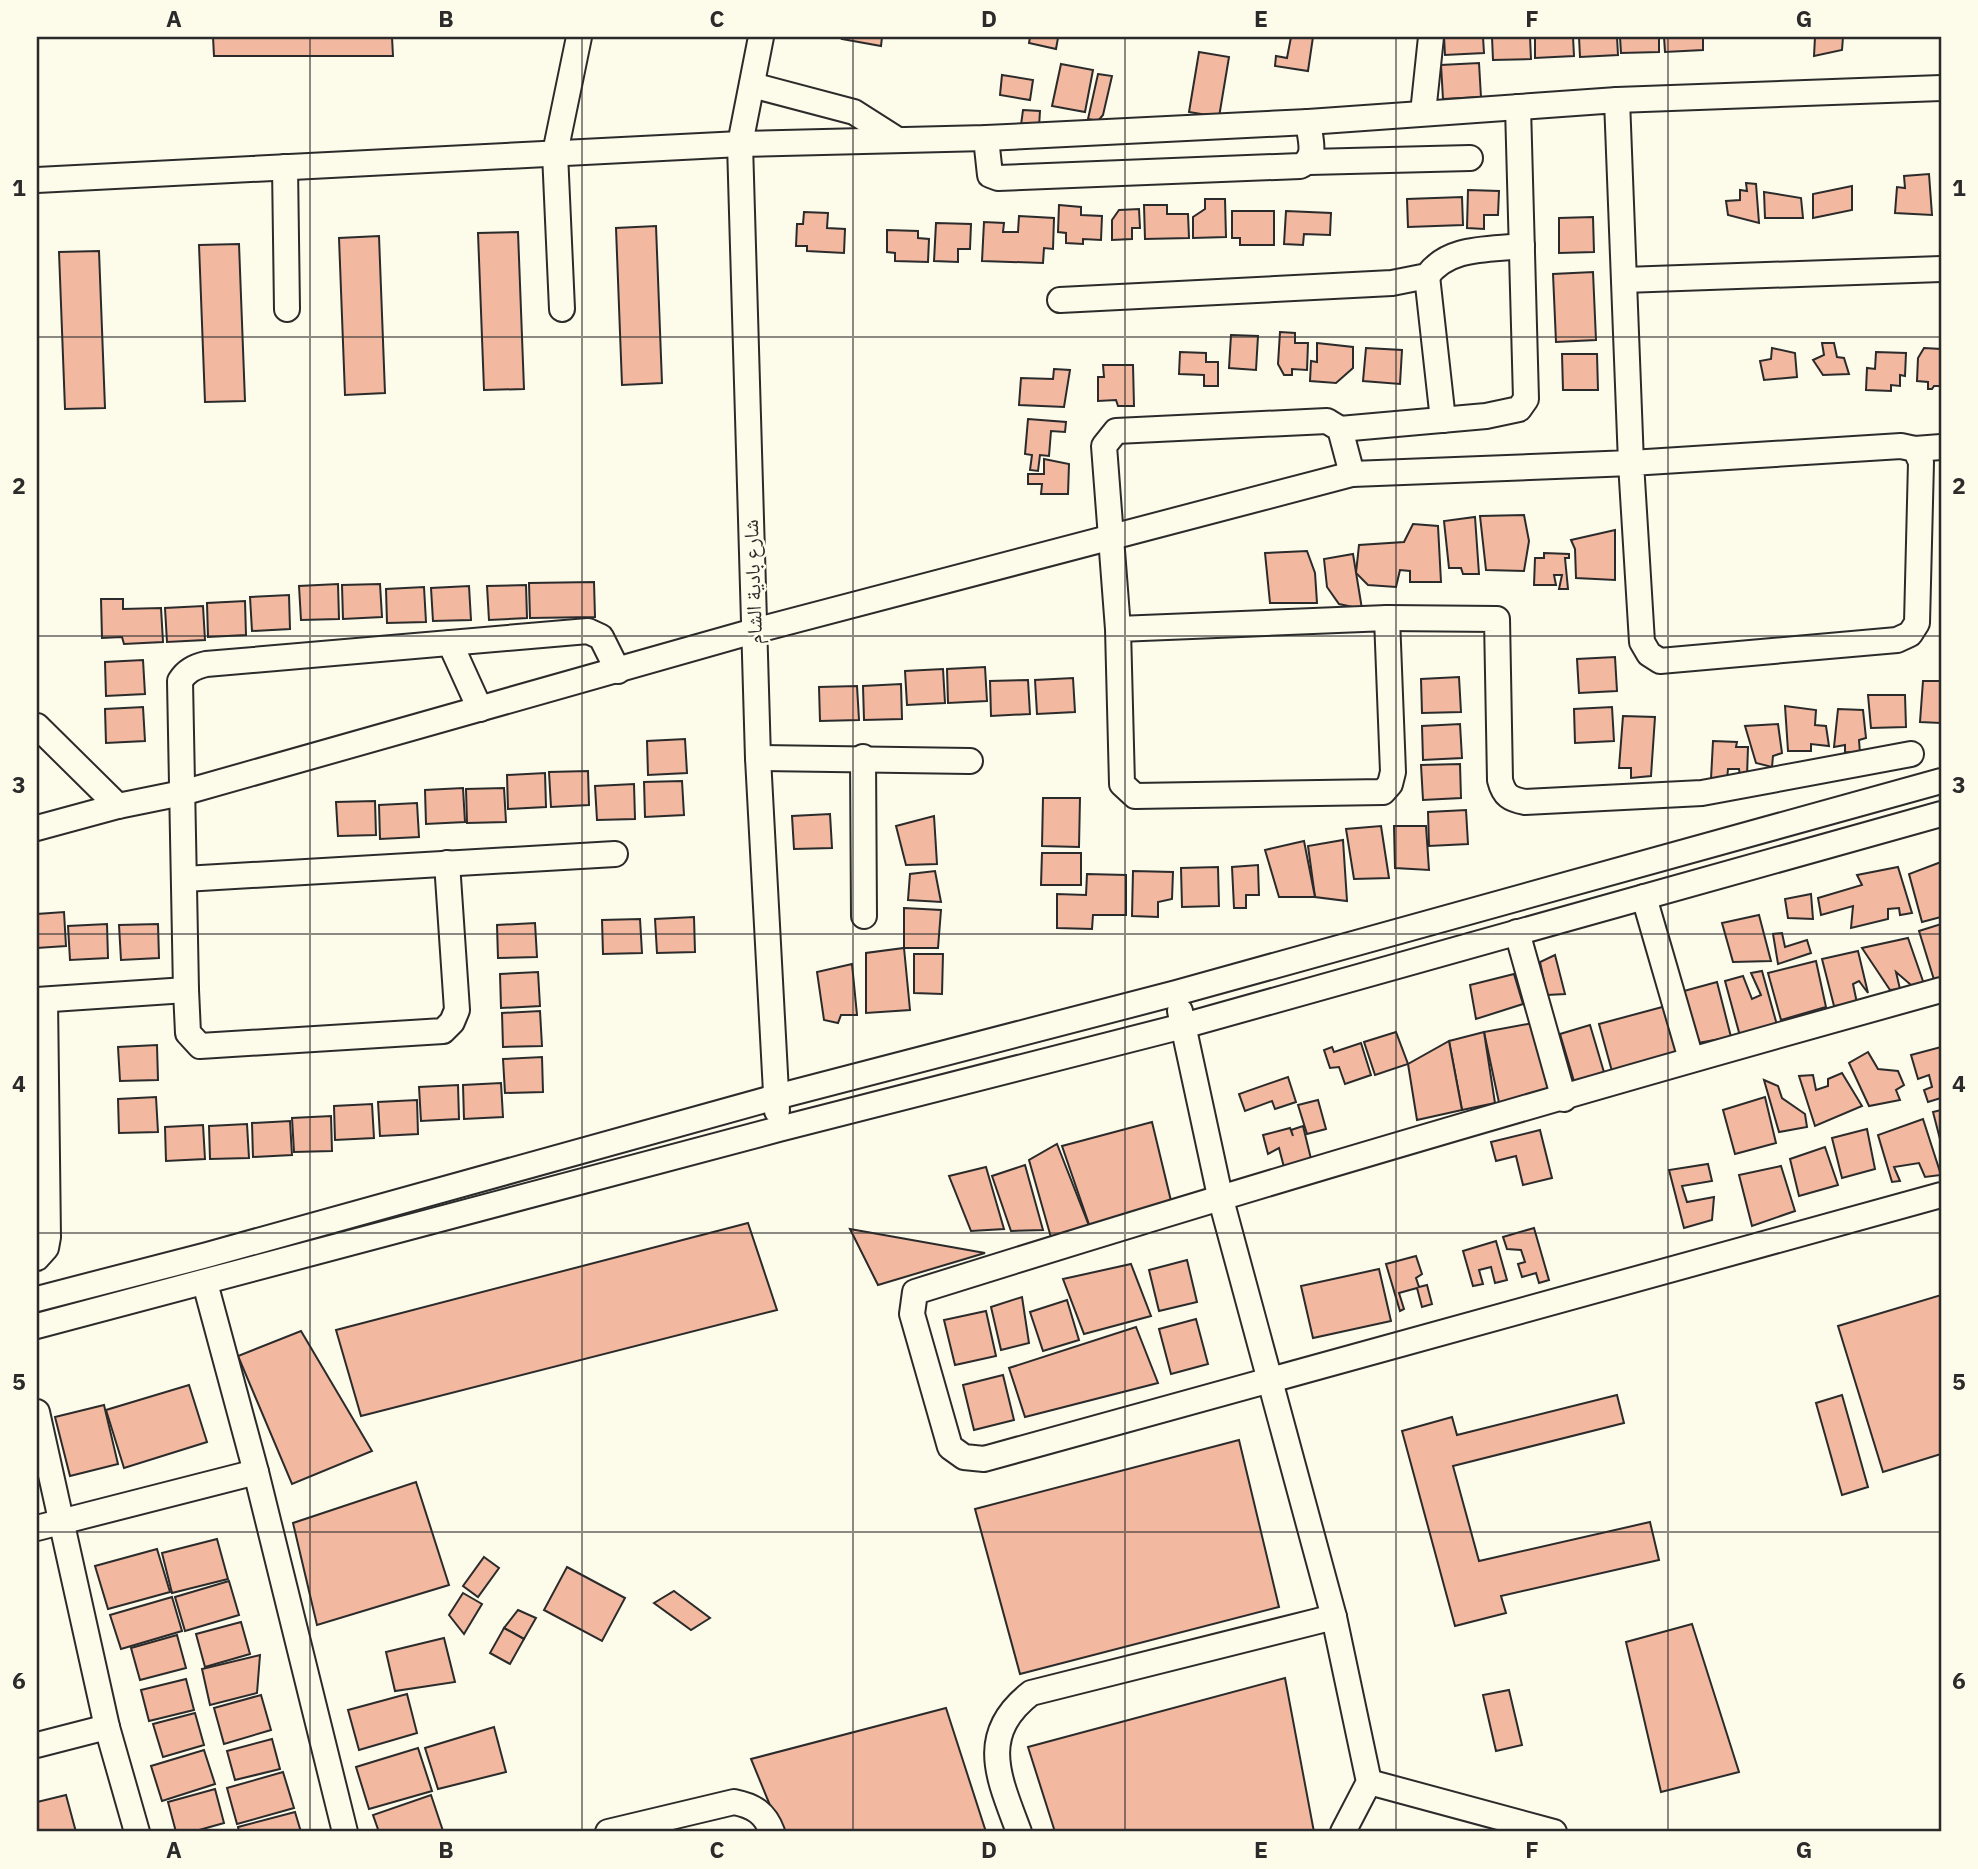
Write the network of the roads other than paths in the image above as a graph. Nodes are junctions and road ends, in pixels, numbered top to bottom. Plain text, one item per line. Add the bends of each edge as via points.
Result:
1 (579, 37) edge
2 (761, 37) edge
3 (1431, 37) edge
4 (752, 85) junction
5 (1941, 88) edge
6 (1617, 100) junction
7 (1518, 107) junction
8 (1423, 113) junction
9 (1308, 122) junction
10 (986, 138) junction
11 (898, 140) junction
12 (740, 144) junction
13 (555, 153) junction
14 (1470, 158) dead end
15 (1309, 162) junction
16 (285, 167) junction
17 (37, 180) edge
18 (1522, 246) junction
19 (1941, 268) edge
20 (1427, 276) junction
21 (1624, 280) junction
22 (1060, 300) dead end
23 (287, 309) dead end
24 (562, 309) dead end
25 (1443, 419) junction
26 (1340, 429) junction
27 (1941, 447) edge
28 (1915, 449) junction
29 (1630, 463) junction
30 (1352, 474) junction
31 (1109, 537) junction
32 (1387, 618) junction
33 (1118, 629) junction
34 (754, 631) junction
35 (450, 643) junction
36 (618, 671) junction
37 (480, 709) junction
38 (37, 726) edge
39 (1911, 754) dead end
40 (863, 757) junction
41 (758, 758) junction
42 (970, 761) dead end
43 (1941, 781) edge
44 (182, 793) junction
45 (118, 806) junction
46 (1941, 814) edge
47 (37, 828) edge
48 (615, 854) dead end
49 (447, 863) junction
50 (184, 879) junction
51 (1644, 897) junction
52 (864, 916) dead end
53 (1517, 932) junction
54 (186, 989) junction
55 (1941, 990) edge
56 (1176, 993) junction
57 (41, 1000) edge
58 (1183, 1026) junction
59 (1691, 1059) junction
60 (776, 1097) junction
61 (1564, 1099) junction
62 (779, 1129) junction
63 (468, 1183) junction
64 (1941, 1195) edge
65 (1220, 1196) junction
66 (477, 1210) junction
67 (37, 1258) edge
68 (205, 1283) junction
69 (37, 1299) edge
70 (37, 1326) edge
71 (1272, 1379) junction
72 (37, 1412) edge
73 (256, 1472) junction
74 (48, 1525) edge
75 (1334, 1617) junction
76 (107, 1727) junction
77 (37, 1745) edge
78 (1370, 1782) junction
79 (137, 1832) edge
80 (345, 1832) edge
81 (608, 1832) edge
82 (772, 1832) edge
83 (1019, 1832) edge
84 (1343, 1832) edge
85 (1555, 1832) edge

1 - 13 street
2 - 4 street, شارع بادية الشام
3 - 8 street
4 - 11 street via 854,112
4 - 12 street, شارع بادية الشام
5 - 6 street
6 - 7 street
6 - 21 street
7 - 8 street
7 - 18 street
8 - 9 street
9 - 10 street
9 - 15 street
10 - 11 street
10 - 15 street via 988,169 998,178 1300,166
11 - 12 street
12 - 13 street
12 - 34 street, شارع بادية الشام
13 - 16 street
13 - 24 street
14 - 15 street
16 - 17 street
16 - 23 street
18 - 20 street via 1455,254 1436,264
18 - 25 street via 1526,398 1519,409
19 - 21 street
20 - 22 street via 1392,283
20 - 25 street
21 - 29 street
25 - 26 street
26 - 30 street
26 - 31 street via 1327,421 1116,431 1104,446
27 - 28 street
28 - 29 street via 1901,446
28 - 29 street via 1921,462 1917,624 1910,634 1897,640 1660,661 1642,642
29 - 30 street
30 - 31 street
31 - 33 street
31 - 34 street
32 - 33 street
32 - 33 street via 1393,772 1383,792 1135,796 1122,783
32 - 39 street via 1497,619 1500,780 1510,799 1702,793
34 - 36 street
34 - 41 street, شارع بادية الشام
35 - 36 street via 588,631 601,637
35 - 37 street
35 - 44 street via 196,666 180,681
36 - 37 street
37 - 44 street
38 - 45 street
40 - 41 street
40 - 42 street
40 - 52 street
41 - 60 street, شارع بادية الشام
43 - 56 street
44 - 45 street
44 - 50 street
45 - 47 street
46 - 51 street
48 - 49 street
49 - 50 street
49 - 54 street via 457,1010 443,1031 207,1048 188,1033
50 - 54 street
51 - 53 street
51 - 59 street
53 - 58 street
53 - 61 street
54 - 57 street
55 - 59 street
56 - 58 street
56 - 60 street
57 - 67 street via 48,1237
58 - 62 street
58 - 65 street
59 - 61 street
60 - 62 street, شارع بادية الشام
60 - 63 street
61 - 65 street
62 - 66 street
63 - 66 street
63 - 69 street
64 - 71 street
65 - 71 street
65 - 71 street via 915,1292 912,1314 921,1348 950,1447 964,1457 984,1459
66 - 68 street
68 - 70 street
68 - 73 street
71 - 75 street
72 - 74 street
73 - 74 street
73 - 80 street
74 - 76 street
75 - 78 street
75 - 83 street via 1031,1693 1006,1716 997,1749 997,1773
76 - 77 street
76 - 79 street
78 - 84 street
78 - 85 street
81 - 82 street via 734,1802 750,1805 767,1817

